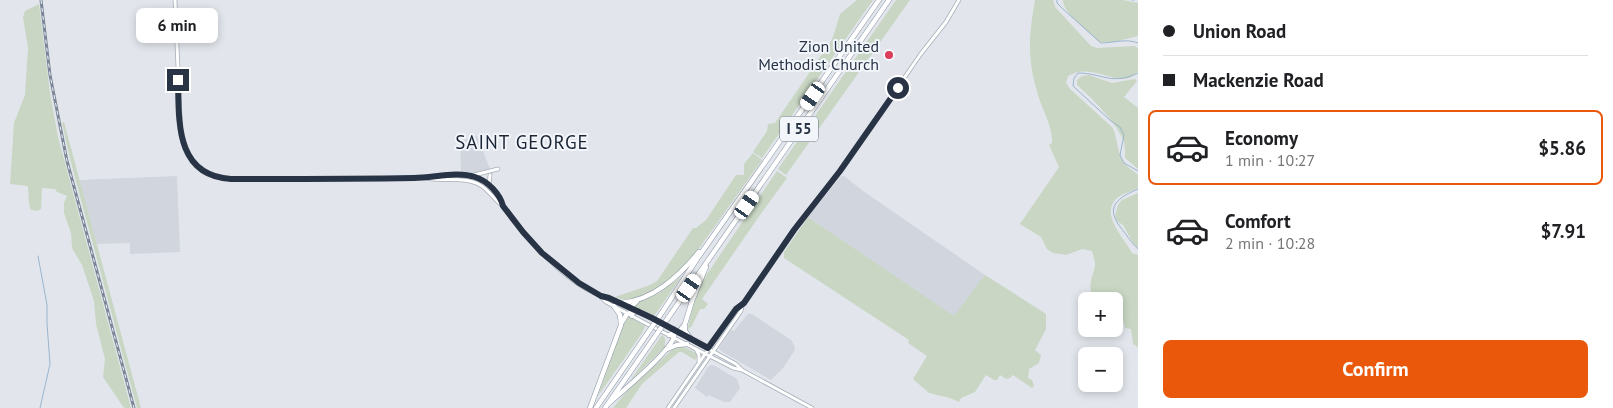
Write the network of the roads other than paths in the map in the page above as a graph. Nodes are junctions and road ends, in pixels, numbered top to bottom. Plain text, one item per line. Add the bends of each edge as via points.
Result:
1 (175, 0) edge
2 (879, 0) edge
3 (889, 0) edge
4 (959, 0) edge
5 (498, 169) dead end
6 (490, 175) dead end
7 (472, 176) junction
8 (424, 178) junction
9 (490, 186) junction
10 (503, 206) junction
11 (706, 247) junction
12 (709, 259) junction
13 (601, 296) junction
14 (640, 299) junction
15 (620, 303) junction
16 (744, 303) junction
17 (614, 306) junction
18 (638, 311) joint
19 (630, 312) junction
20 (621, 324) junction
21 (685, 324) junction
22 (674, 334) junction
23 (691, 339) junction
24 (687, 344) junction
25 (695, 348) junction
26 (708, 348) junction
27 (666, 349) junction
28 (713, 351) junction
29 (705, 353) junction
30 (710, 355) junction
31 (699, 362) junction
32 (742, 370) junction
33 (609, 403) junction
34 (590, 408) edge
35 (596, 408) edge
36 (605, 408) edge
37 (668, 408) edge
38 (674, 408) edge
39 (812, 408) edge

1 - 8 main road via 180,132 185,150 194,163 208,173 226,178
2 - 11 highway, I 55
3 - 12 highway, I 55
4 - 16 main road
5 - 7 main road
6 - 9 main road
7 - 8 main road
7 - 9 main road
8 - 10 main road via 475,182
9 - 10 main road
10 - 13 main road via 549,259
11 - 14 highway via 670,282
11 - 35 highway, I 55, bridge
12 - 21 highway
12 - 33 highway, I 55, bridge
13 - 15 main road
13 - 17 main road
14 - 15 highway
14 - 19 highway
15 - 19 main road
16 - 26 main road
16 - 28 main road
17 - 19 main road
17 - 20 highway via 620,314
18 - 19 highway
18 - 22 main road
19 - 20 highway
19 - 22 main road
20 - 34 highway
21 - 22 highway
21 - 23 highway via 685,331
22 - 23 main road
22 - 24 main road
22 - 27 highway
23 - 26 main road
24 - 25 main road
24 - 27 highway
25 - 29 main road
25 - 31 main road
26 - 28 main road
26 - 29 main road
27 - 33 highway
28 - 30 main road
28 - 32 main road
29 - 30 main road
29 - 31 main road
30 - 32 main road
30 - 38 main road
31 - 37 main road
32 - 39 main road
33 - 36 highway, I 55

